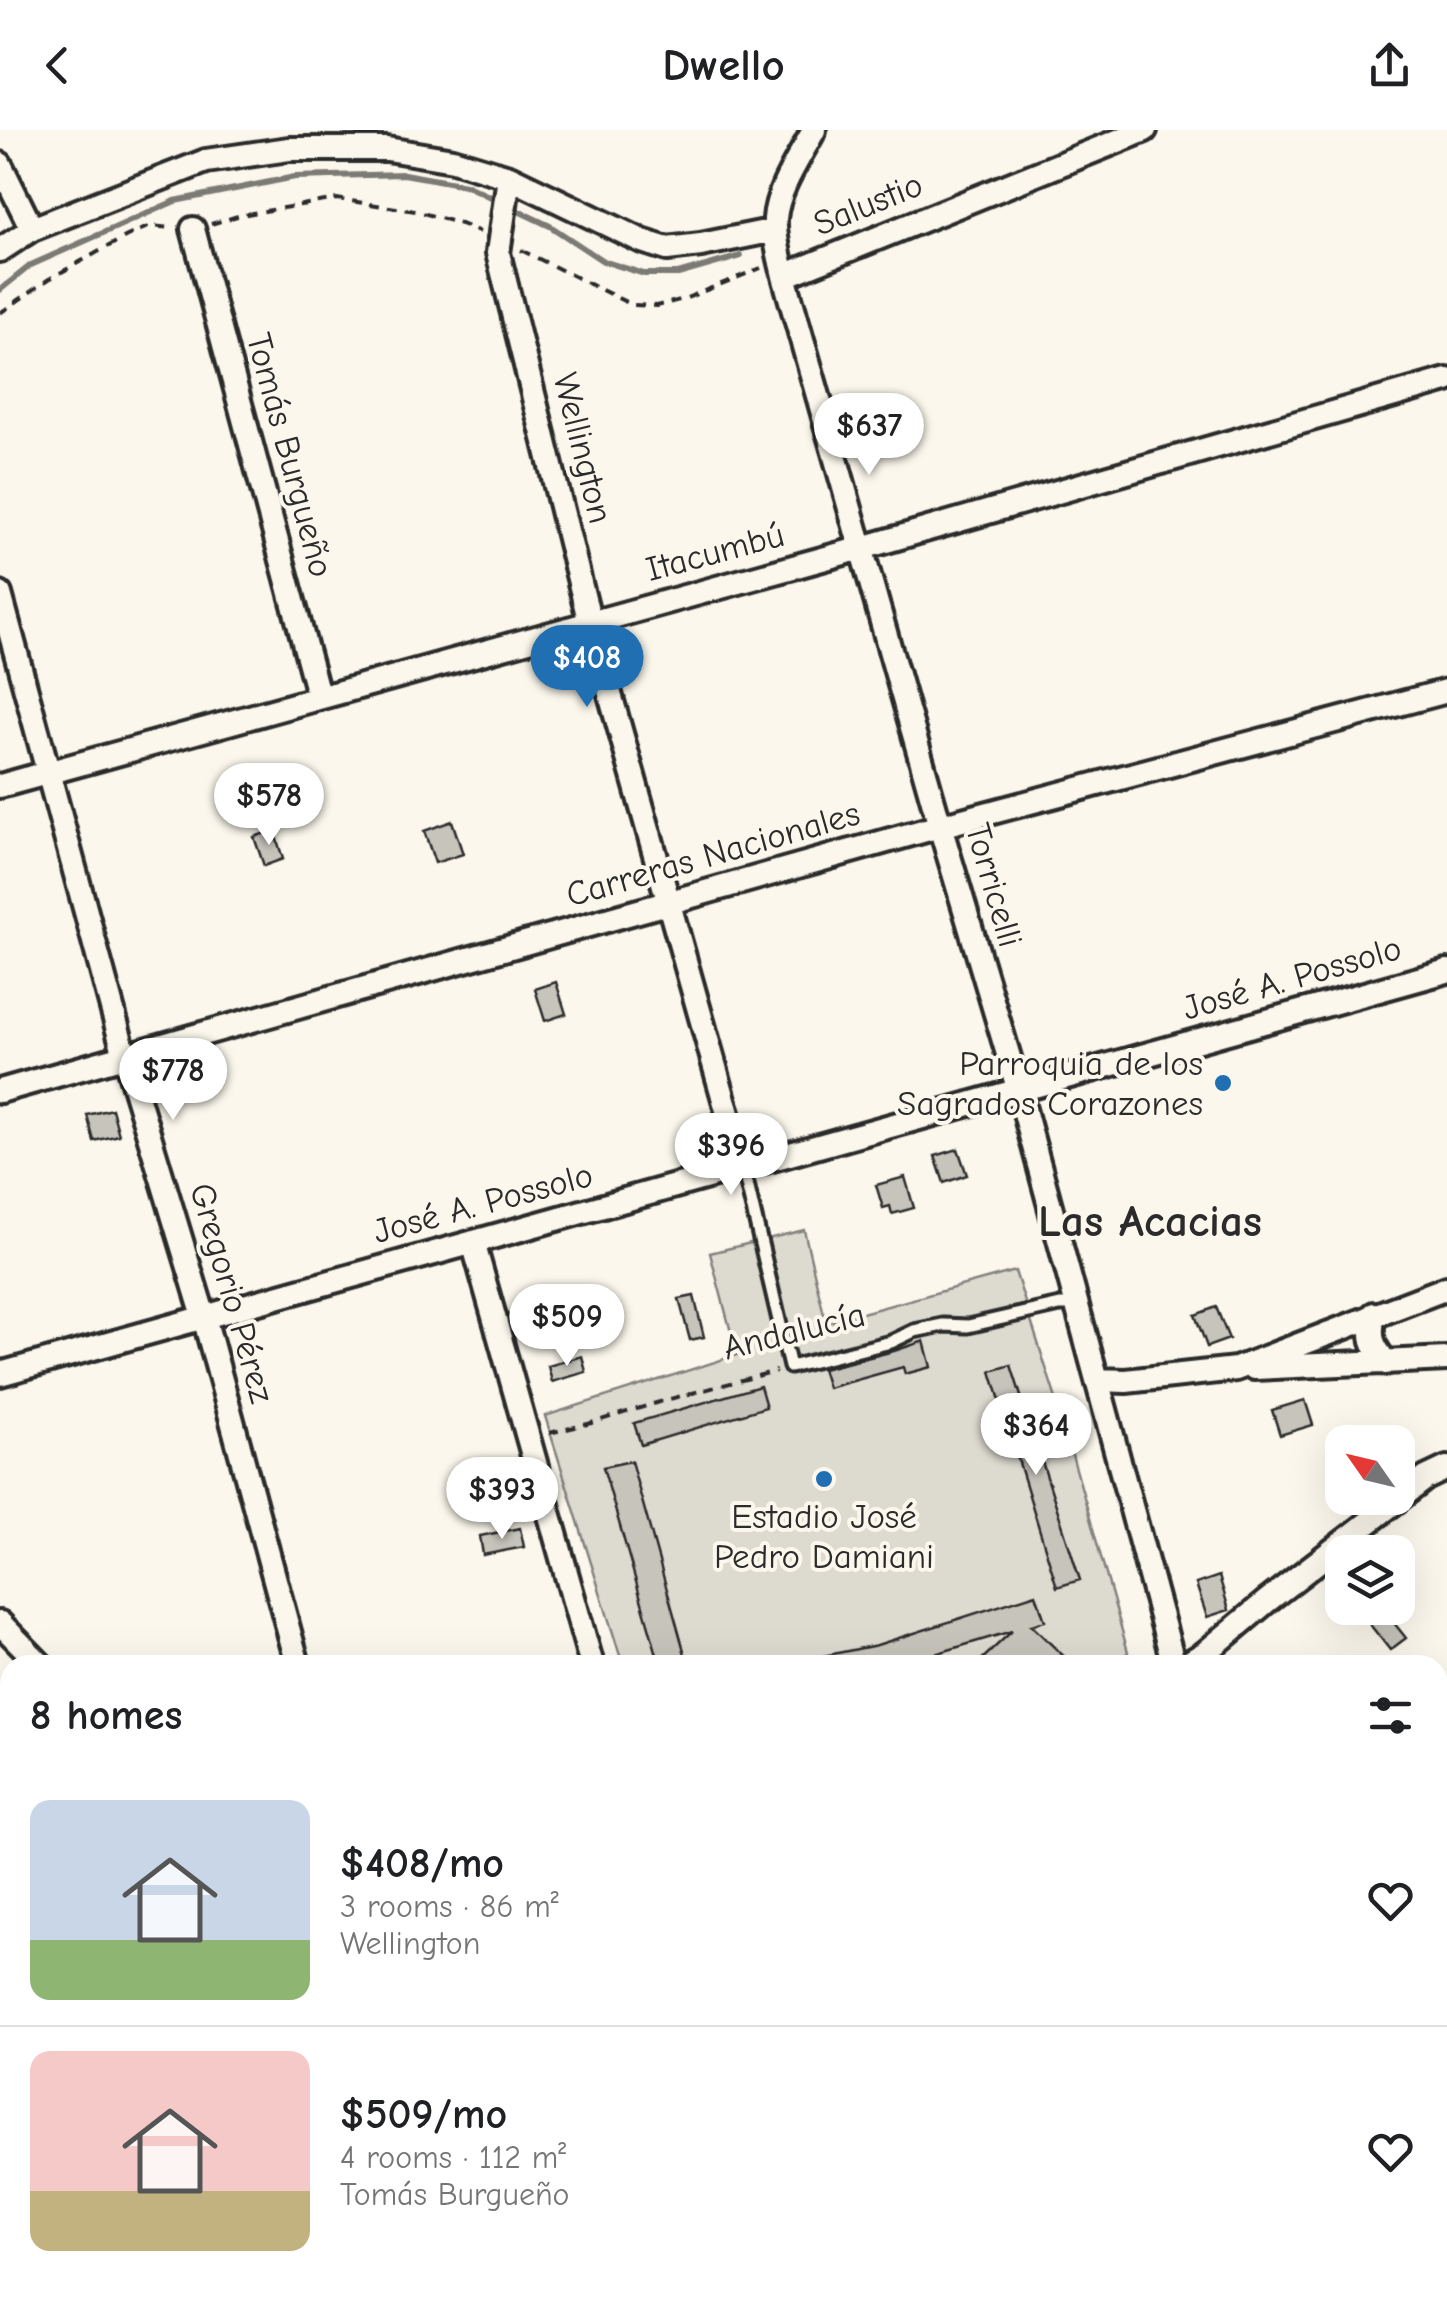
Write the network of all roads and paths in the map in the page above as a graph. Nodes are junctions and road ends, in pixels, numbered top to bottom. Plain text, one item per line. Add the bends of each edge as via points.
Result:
1 (814, 130) edge
2 (1145, 130) edge
3 (0, 164) edge
4 (508, 184) junction
5 (32, 229) junction
6 (193, 229) junction
7 (775, 230) junction
8 (500, 240) junction
9 (0, 250) edge
10 (784, 276) junction
11 (0, 313) edge
12 (1447, 380) edge
13 (862, 548) junction
14 (0, 594) edge
15 (590, 623) junction
16 (1447, 690) edge
17 (319, 698) junction
18 (50, 772) junction
19 (0, 786) edge
20 (940, 826) junction
21 (668, 904) junction
22 (1447, 971) edge
23 (125, 1056) junction
24 (0, 1091) edge
25 (1019, 1091) junction
26 (743, 1167) junction
27 (473, 1242) junction
28 (1447, 1288) edge
29 (1077, 1306) junction
30 (1374, 1314) junction
31 (204, 1317) junction
32 (1447, 1359) edge
33 (1386, 1363) junction
34 (790, 1367) junction
35 (1236, 1369) junction
36 (0, 1374) edge
37 (1098, 1380) junction
38 (529, 1437) junction
39 (1447, 1468) edge
40 (0, 1623) edge
41 (30, 1655) edge
42 (295, 1655) edge
43 (589, 1655) edge
44 (1171, 1655) edge
45 (1202, 1655) edge

1 - 7 street, Torricelli via 781,194
2 - 10 street, Salustio
3 - 5 street
4 - 5 street via 454,160 387,148 240,154
4 - 7 street via 667,249
4 - 8 street, Wellington
5 - 9 street
6 - 8 path via 337,199 416,211
6 - 11 path via 150,226 127,236
6 - 17 street, Tomás Burgueño
7 - 10 street, Torricelli
8 - 10 path via 632,304 684,299 763,267
8 - 15 street, Wellington
10 - 13 street, Torricelli
12 - 13 street, Itacumbú
13 - 15 street, Itacumbú
13 - 20 street, Torricelli
14 - 18 street, Gregorio Pérez
15 - 17 street, Itacumbú
15 - 21 street, Wellington
16 - 20 street, Carreras Nacionales
17 - 18 street, Itacumbú
18 - 19 street, Itacumbú
18 - 23 street, Gregorio Pérez
20 - 21 street, Carreras Nacionales
20 - 25 street, Torricelli
21 - 23 street, Carreras Nacionales
21 - 26 street, Wellington
22 - 25 street, José A. Possolo
23 - 24 street, Carreras Nacionales
23 - 31 street, Gregorio Pérez
25 - 26 street, José A. Possolo
25 - 29 street, Torricelli
26 - 27 street, José A. Possolo
26 - 34 lane, Wellington
27 - 31 street, José A. Possolo
27 - 38 street
28 - 30 street
29 - 34 lane, Andalucía via 968,1326 942,1324
29 - 37 street, Torricelli
30 - 33 street via 1371,1337
30 - 35 street
31 - 36 street, José A. Possolo
31 - 42 street, Gregorio Pérez
32 - 33 street
33 - 35 street
34 - 38 path, Andalucía
35 - 37 street
37 - 44 street, Torricelli
38 - 43 street
39 - 45 street
40 - 41 street

